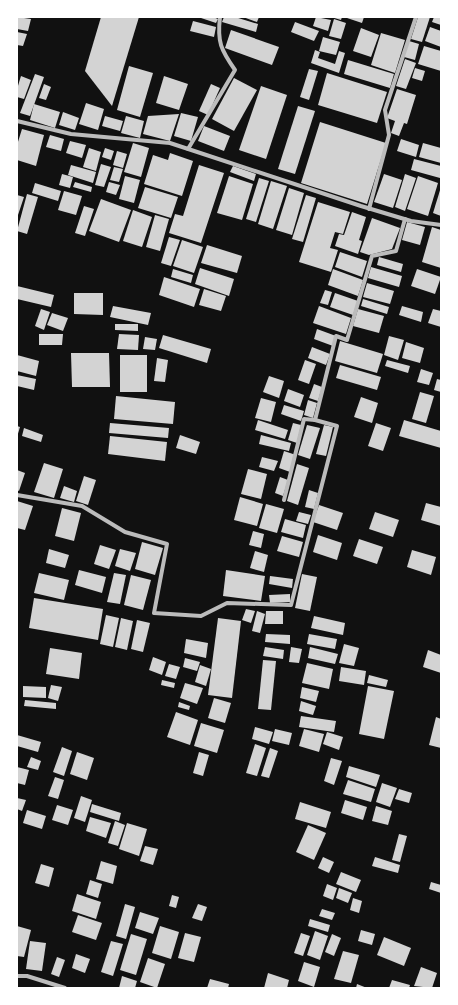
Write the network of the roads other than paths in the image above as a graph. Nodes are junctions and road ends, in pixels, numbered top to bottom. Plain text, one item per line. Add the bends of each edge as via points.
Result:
1 (220, 17) edge
2 (416, 17) edge
3 (17, 121) edge
4 (188, 149) junction
5 (369, 209) junction
6 (405, 219) junction
7 (441, 225) edge
8 (315, 420) junction
9 (17, 495) edge
10 (284, 500) dead end
11 (17, 976) edge
12 (65, 988) edge

1 - 4 street via 218,32 221,50 235,70
2 - 5 street via 385,110 390,135
3 - 4 street via 71,134 170,143
4 - 5 street
5 - 6 street
6 - 7 street
6 - 8 street via 396,251 372,256 347,340 336,336
8 - 9 street via 337,426 291,606 227,603 201,616 154,613 167,544 125,532 82,506
8 - 10 street via 304,419
11 - 12 street via 27,976

